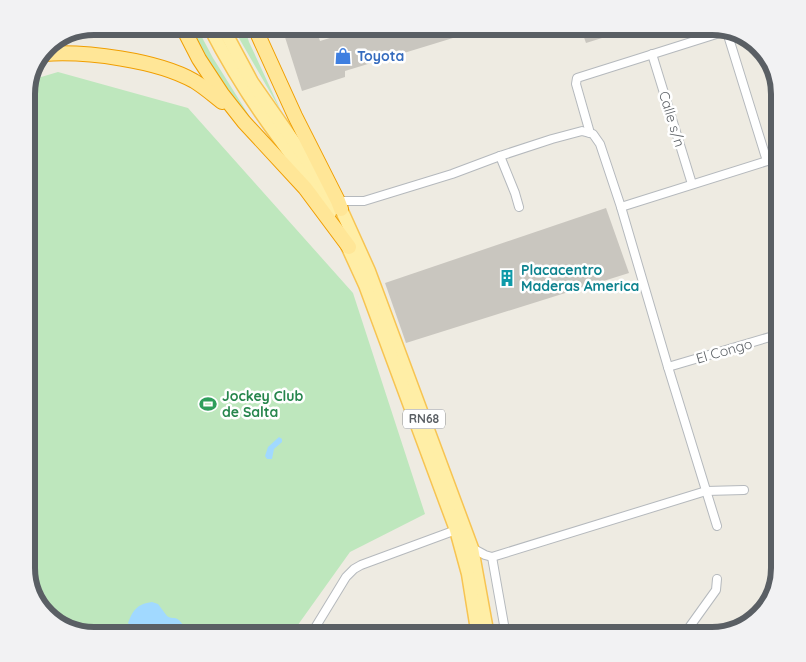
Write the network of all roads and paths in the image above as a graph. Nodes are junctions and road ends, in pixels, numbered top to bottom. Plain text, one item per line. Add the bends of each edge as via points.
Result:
1 (186, 35) edge
2 (214, 35) edge
3 (227, 35) edge
4 (258, 35) edge
5 (716, 35) edge
6 (729, 38) edge
7 (51, 54) edge
8 (652, 54) junction
9 (244, 122) junction
10 (590, 132) junction
11 (500, 156) junction
12 (771, 160) edge
13 (766, 161) junction
14 (692, 184) junction
15 (340, 205) junction
16 (519, 207) dead end
17 (621, 207) junction
18 (348, 247) junction
19 (771, 337) edge
20 (668, 367) junction
21 (744, 490) dead end
22 (706, 491) junction
23 (717, 526) dead end
24 (456, 530) junction
25 (472, 548) junction
26 (492, 557) junction
27 (717, 579) dead end
28 (315, 627) edge
29 (477, 627) edge
30 (486, 627) edge
31 (504, 627) edge
32 (689, 627) edge

1 - 9 highway, RN68 via 198,59
2 - 18 main road, RN68 via 228,63 317,191
3 - 15 main road, RN68 via 252,82
4 - 15 highway, RN68
5 - 8 street
6 - 13 street
7 - 9 highway via 111,57 178,74 199,84
8 - 10 street via 577,78
8 - 14 street, Calle s/n
9 - 18 highway, RN68 via 305,188
10 - 11 street via 582,131
10 - 17 street via 600,144
11 - 15 street via 364,201
11 - 16 street
12 - 13 street
13 - 14 street
14 - 17 street
15 - 25 main road, RN68 via 376,287
17 - 20 street
18 - 24 main road, RN68
19 - 20 street, El Congo
20 - 22 street
21 - 22 street
22 - 23 street
22 - 26 street
24 - 28 street via 361,564 346,577
24 - 29 main road, RN68 via 468,574
25 - 26 street
25 - 30 main road, RN68
26 - 31 street
27 - 32 street via 716,590

